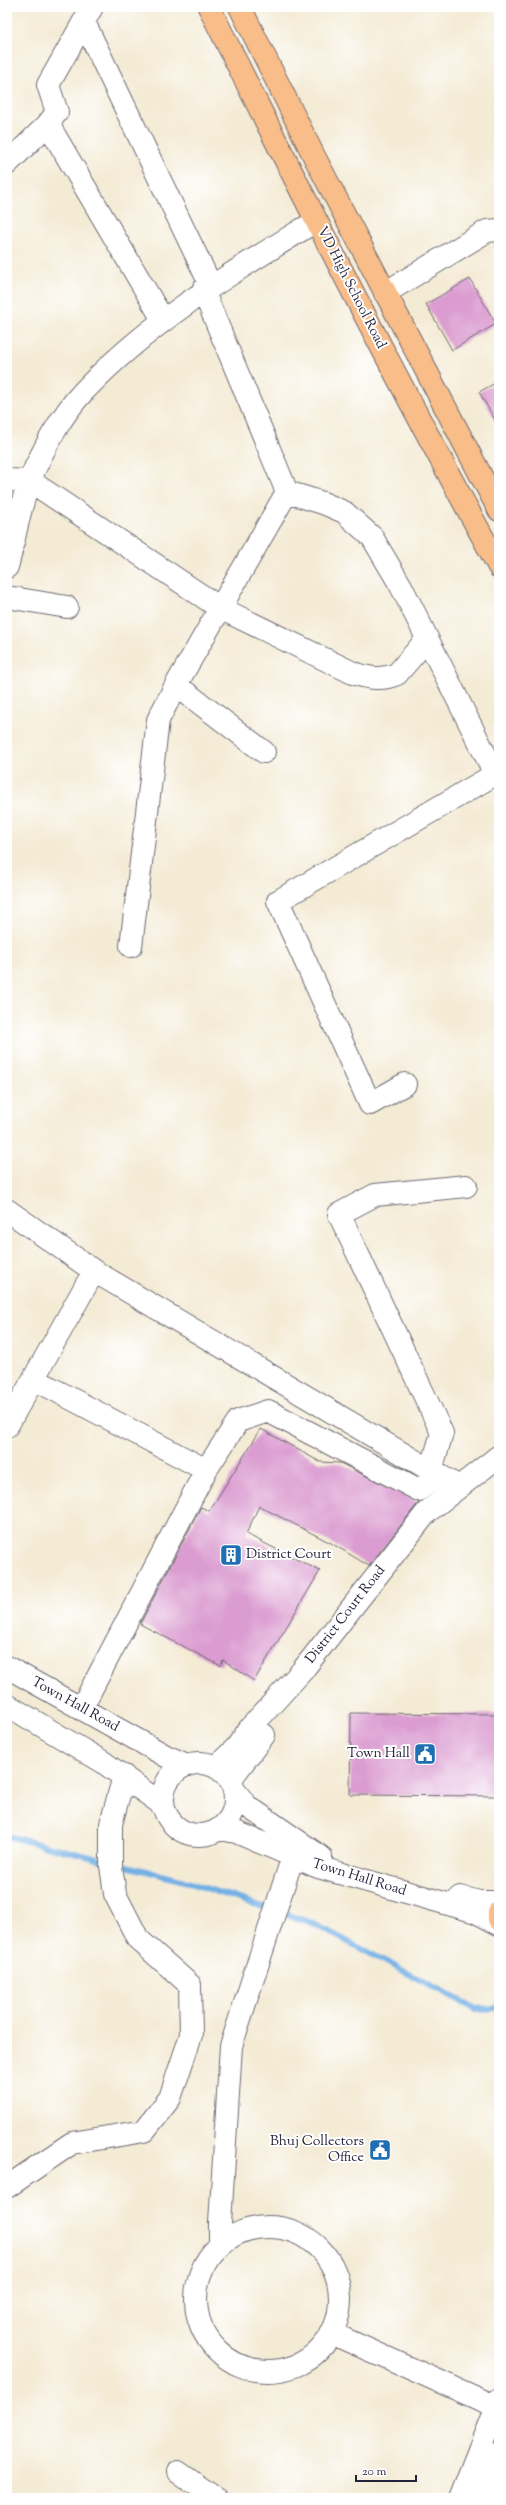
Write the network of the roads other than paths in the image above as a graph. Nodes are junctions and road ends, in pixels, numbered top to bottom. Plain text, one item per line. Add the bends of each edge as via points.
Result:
1 (209, 7) edge
2 (240, 7) edge
3 (88, 14) edge
4 (48, 124) junction
5 (7, 164) edge
6 (316, 221) junction
7 (499, 230) edge
8 (208, 288) junction
9 (385, 293) junction
10 (163, 320) junction
11 (7, 480) edge
12 (30, 481) junction
13 (287, 492) junction
14 (499, 510) edge
15 (7, 567) edge
16 (499, 567) edge
17 (7, 597) edge
18 (67, 607) dead end
19 (220, 608) junction
20 (427, 639) junction
21 (176, 685) junction
22 (264, 752) dead end
23 (497, 773) edge
24 (131, 946) dead end
25 (405, 1084) dead end
26 (466, 1186) dead end
27 (7, 1210) edge
28 (94, 1271) junction
29 (34, 1379) junction
30 (7, 1426) edge
31 (499, 1456) edge
32 (481, 1469) junction
33 (206, 1470) junction
34 (435, 1472) junction
35 (459, 1487) junction
36 (7, 1666) edge
37 (7, 1705) edge
38 (82, 1709) junction
39 (187, 1765) junction
40 (124, 1776) junction
41 (226, 1779) junction
42 (163, 1805) junction
43 (220, 1829) junction
44 (293, 1856) junction
45 (499, 1902) edge
46 (499, 1912) edge
47 (499, 1919) edge
48 (499, 1924) edge
49 (7, 2187) edge
50 (220, 2245) junction
51 (331, 2333) junction
52 (498, 2404) edge
53 (484, 2441) junction
54 (178, 2472) dead end
55 (215, 2498) edge
56 (460, 2498) edge
57 (484, 2498) edge

1 - 6 main road, VD High School Road
2 - 9 main road, VD High School Road
3 - 4 street via 48,85 57,112
3 - 8 street
4 - 5 street
4 - 10 street
6 - 8 street
6 - 16 main road, VD High School Road
7 - 9 street via 487,230
8 - 10 street
8 - 13 street
9 - 14 main road, VD High School Road
10 - 12 street via 82,392 52,435
11 - 12 street
12 - 15 street
12 - 19 street
13 - 19 street
13 - 20 street via 344,512 372,537 401,586
17 - 18 street
19 - 20 street via 368,678 386,678 397,674
19 - 21 street
20 - 23 street
21 - 22 street
21 - 24 street via 158,720
23 - 25 street via 278,901 370,1104
26 - 34 street via 375,1195 339,1214 442,1433
27 - 28 street
28 - 29 street
28 - 34 street
29 - 30 street
29 - 33 street
31 - 32 street, District Court Road
32 - 35 street, District Court Road
32 - 41 street, District Court Road via 313,1681
33 - 34 street via 238,1421 268,1411 419,1490
33 - 38 street
34 - 35 street
35 - 41 street, District Court Road via 427,1512 302,1671 250,1728 237,1747
36 - 38 street, Town Hall Road
37 - 40 street
38 - 39 street, Town Hall Road
39 - 41 street via 197,1763
39 - 42 street via 178,1769 168,1780 163,1794
40 - 42 street
40 - 49 street via 111,1824 115,1894 138,1939 190,1985 191,2035 170,2098 144,2131 72,2143
41 - 43 street via 233,1812
41 - 45 street, Town Hall Road via 247,1806 319,1856 479,1902
42 - 43 street via 172,1824 190,1835 200,1836
43 - 44 street, Town Hall Road via 236,1832
44 - 48 street, Town Hall Road via 318,1867 476,1912
44 - 50 street via 231,2046
46 - 47 main road
50 - 51 street via 246,2230 274,2227 302,2236 315,2245 334,2271 338,2286 337,2318
50 - 51 street via 203,2268 196,2296 200,2324 206,2336 225,2357 250,2369 280,2370 310,2358 322,2347
51 - 52 street
52 - 53 street
53 - 56 street
53 - 57 street via 487,2485
54 - 55 street

